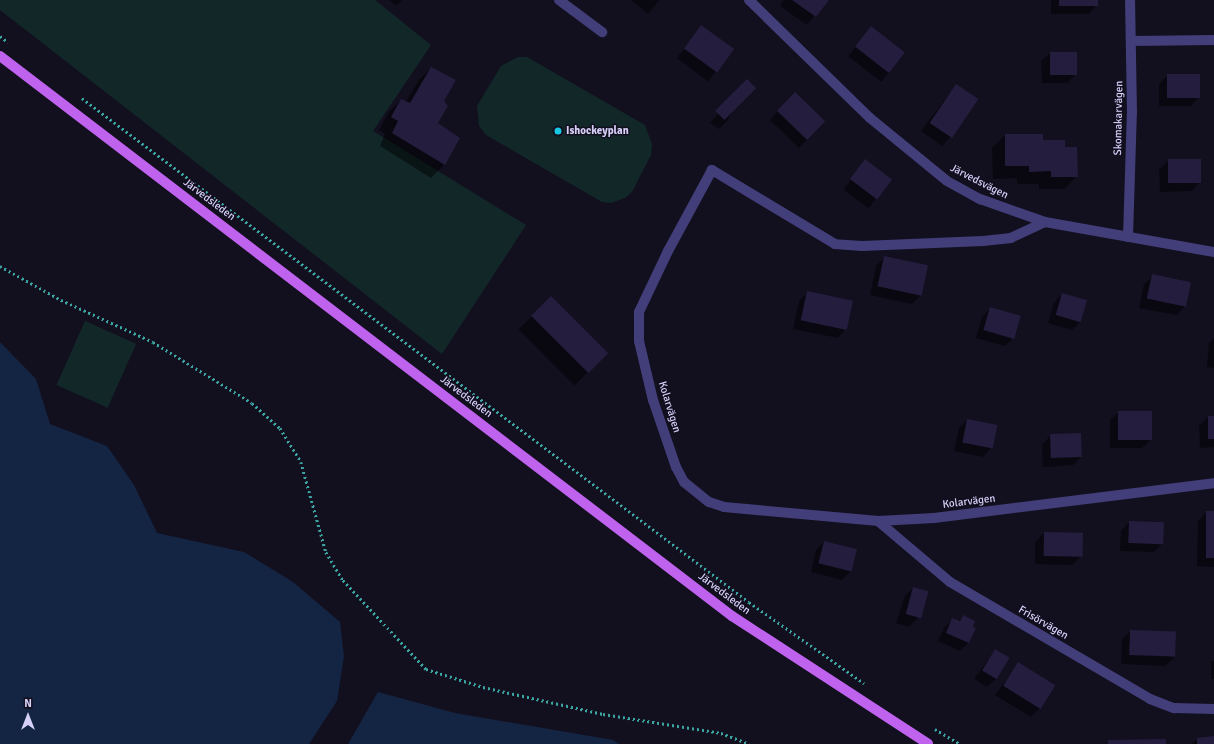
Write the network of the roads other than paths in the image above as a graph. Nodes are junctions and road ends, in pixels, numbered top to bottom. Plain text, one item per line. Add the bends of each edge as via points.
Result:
1 (559, 0) edge
2 (1130, 0) edge
3 (756, 2) edge
4 (602, 32) dead end
5 (1214, 40) edge
6 (1131, 41) junction
7 (0, 56) edge
8 (1045, 222) junction
9 (1128, 237) junction
10 (1214, 252) edge
11 (1214, 483) edge
12 (878, 521) junction
13 (1214, 709) edge
14 (928, 744) edge

1 - 4 street
2 - 6 street, Skomakarvägen
3 - 8 street, Järvedsvägen via 870,118 947,181 980,199
5 - 6 street
6 - 9 street, Skomakarvägen
7 - 14 main road, Järvedsleden via 732,616
8 - 9 street, Järvedsvägen
8 - 12 street, Kolarvägen via 1011,238 983,241 862,246 835,244 712,170 668,251 639,312 639,341 653,400 676,466 692,490 709,502 724,507
9 - 10 street, Järvedsvägen
11 - 12 street, Kolarvägen via 934,518
12 - 13 street, Frisörvägen via 950,582 1150,699 1174,708

